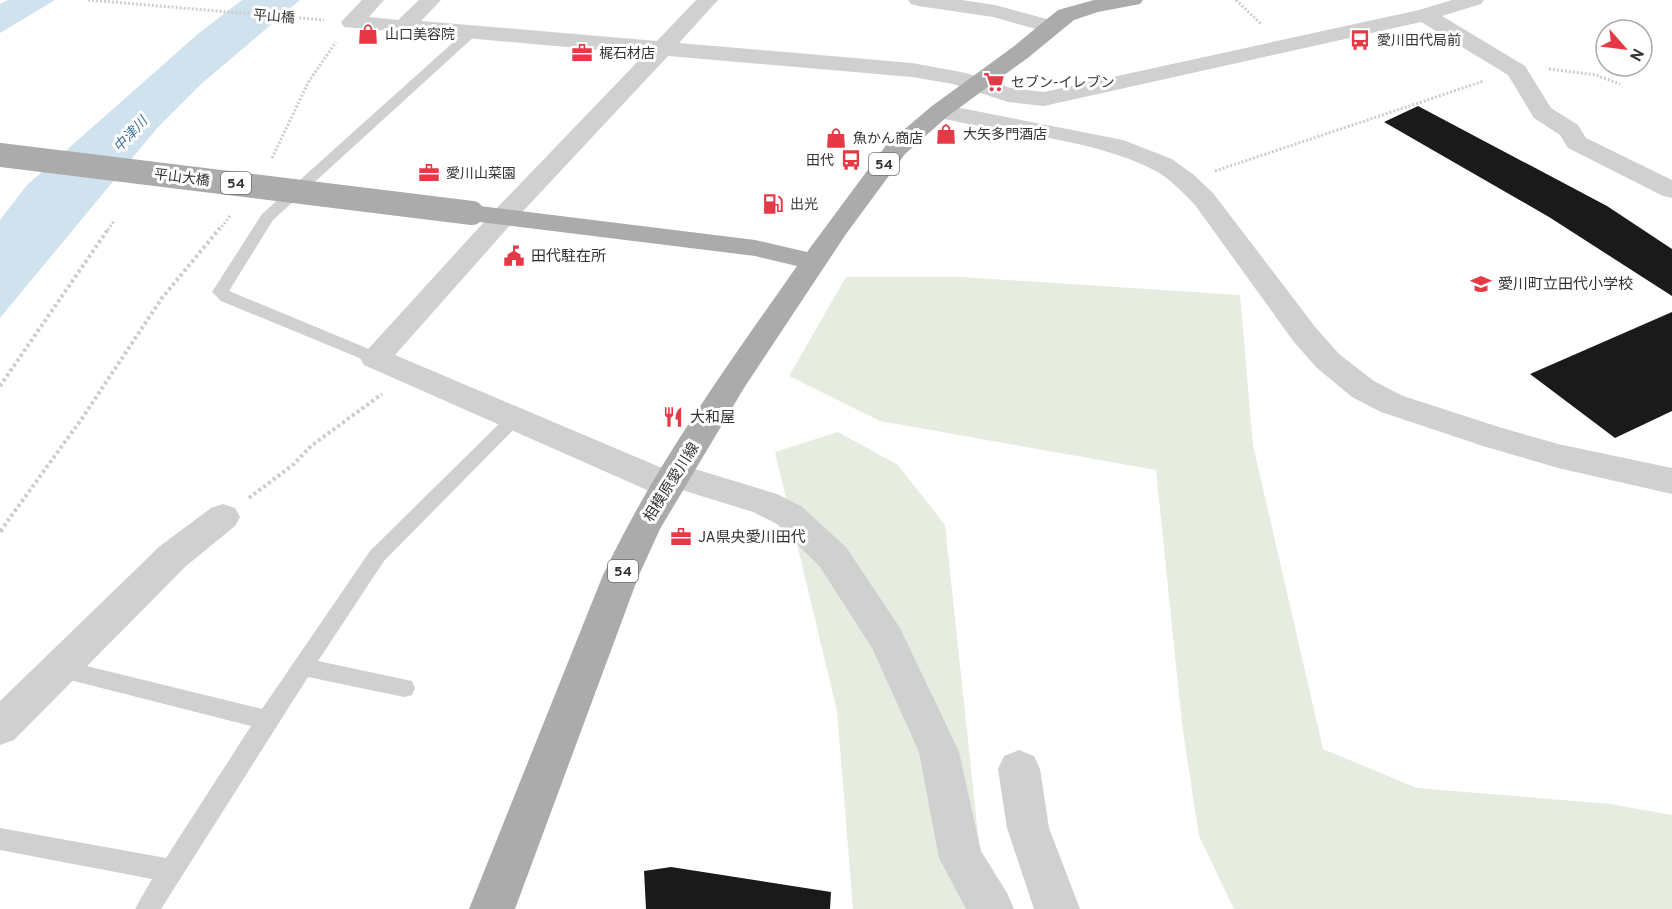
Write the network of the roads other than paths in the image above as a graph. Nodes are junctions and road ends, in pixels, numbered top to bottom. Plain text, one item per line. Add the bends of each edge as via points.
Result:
1 (374, 0) edge
2 (431, 0) edge
3 (708, 0) edge
4 (918, 0) edge
5 (1133, 0) edge
6 (1474, 0) edge
7 (1110, 1) edge
8 (1424, 15) junction
9 (404, 26) junction
10 (1050, 27) junction
11 (472, 32) junction
12 (662, 48) junction
13 (975, 84) junction
14 (940, 111) junction
15 (0, 155) edge
16 (1672, 190) edge
17 (503, 217) junction
18 (814, 262) junction
19 (375, 358) junction
20 (515, 418) junction
21 (671, 480) junction
22 (1672, 481) edge
23 (223, 517) road end
24 (305, 667) junction
25 (58, 668) junction
26 (404, 688) dead end
27 (267, 720) junction
28 (0, 726) edge
29 (1019, 769) dead end
30 (0, 839) edge
31 (172, 871) junction
32 (147, 909) edge
33 (492, 909) edge
34 (991, 909) edge
35 (1057, 909) edge

1 - 9 street via 352,22
2 - 9 street
3 - 12 street
4 - 10 street via 994,11
5 - 7 main road, 54
6 - 8 street
7 - 10 main road, 54 via 1077,10
8 - 13 street via 1044,99 1008,95
8 - 16 street via 1516,71 1542,113 1569,130 1577,143
9 - 11 street
10 - 13 main road, 54 via 1012,60
11 - 12 street
11 - 19 lane via 267,217 220,292
12 - 13 street via 912,70
12 - 17 street
13 - 14 main road, 54
14 - 18 main road, 54 via 896,149
14 - 22 street via 1114,145 1163,164 1204,199 1328,361 1363,389 1392,404 1558,456
15 - 17 main road, 平山大橋 / 54, bridge
17 - 18 main road, 54 via 755,248
17 - 19 street
18 - 21 main road, 相模原愛川線 / 54
19 - 20 street
20 - 21 street
20 - 24 lane via 377,556
21 - 33 main road, 相模原愛川線 / 54 via 621,575
21 - 34 street via 765,503 789,515 833,557 887,639 939,752 961,858
23 - 25 street via 173,556
24 - 26 lane
24 - 27 lane
25 - 27 lane
25 - 28 street
27 - 31 lane
29 - 35 street via 1028,828
30 - 31 lane
31 - 32 lane

